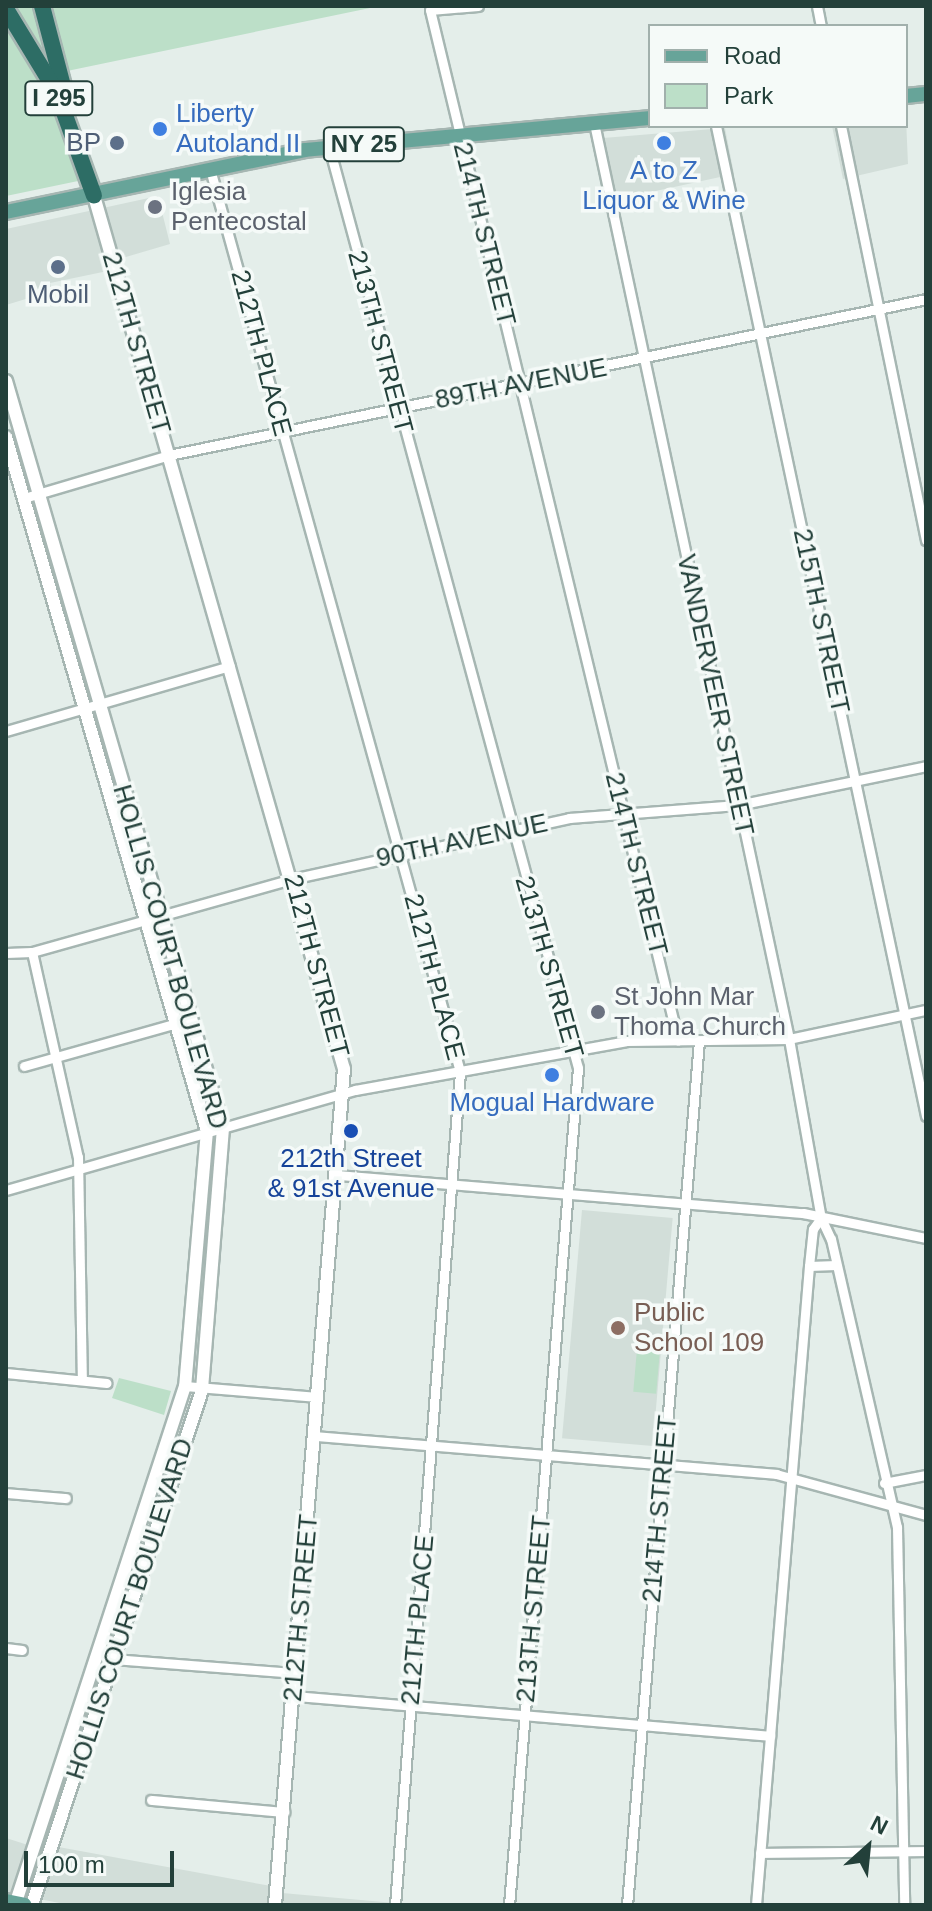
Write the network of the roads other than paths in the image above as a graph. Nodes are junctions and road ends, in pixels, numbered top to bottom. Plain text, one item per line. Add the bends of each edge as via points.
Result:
1 (42, 6) edge
2 (54, 6) edge
3 (478, 6) edge
4 (6, 9) edge
5 (60, 70) junction
6 (648, 118) edge
7 (68, 121) junction
8 (594, 123) junction
9 (716, 128) edge
10 (841, 128) edge
11 (461, 135) junction
12 (329, 147) junction
13 (210, 169) junction
14 (94, 196) junction
15 (6, 212) edge
16 (926, 299) edge
17 (877, 309) junction
18 (761, 334) junction
19 (644, 359) junction
20 (6, 381) edge
21 (521, 384) junction
22 (398, 409) junction
23 (11, 422) edge
24 (283, 432) junction
25 (6, 437) edge
26 (169, 455) junction
27 (37, 492) junction
28 (24, 498) junction
29 (926, 540) edge
30 (58, 564) junction
31 (45, 569) junction
32 (75, 624) junction
33 (62, 629) junction
34 (230, 666) junction
35 (92, 706) junction
36 (6, 731) edge
37 (926, 766) edge
38 (855, 781) junction
39 (738, 805) junction
40 (624, 815) junction
41 (510, 831) junction
42 (132, 844) junction
43 (401, 855) junction
44 (292, 879) junction
45 (162, 916) junction
46 (146, 921) junction
47 (32, 952) junction
48 (6, 953) edge
49 (926, 1010) edge
50 (905, 1015) junction
51 (191, 1019) junction
52 (175, 1024) junction
53 (789, 1039) junction
54 (678, 1041) junction
55 (699, 1041) junction
56 (573, 1051) junction
57 (57, 1059) junction
58 (24, 1066) dead end
59 (460, 1072) junction
60 (344, 1093) junction
61 (926, 1116) edge
62 (223, 1128) junction
63 (207, 1131) junction
64 (78, 1169) junction
65 (338, 1175) junction
66 (454, 1184) junction
67 (6, 1190) edge
68 (568, 1194) junction
69 (685, 1204) junction
70 (200, 1210) junction
71 (216, 1212) junction
72 (821, 1218) junction
73 (926, 1238) edge
74 (836, 1265) junction
75 (809, 1266) junction
76 (192, 1300) junction
77 (209, 1300) junction
78 (6, 1373) edge
79 (82, 1380) junction
80 (107, 1383) dead end
81 (185, 1386) junction
82 (202, 1390) junction
83 (318, 1397) junction
84 (315, 1436) junction
85 (432, 1445) junction
86 (547, 1455) junction
87 (664, 1464) junction
88 (157, 1471) junction
89 (175, 1475) junction
90 (926, 1475) edge
91 (791, 1479) junction
92 (884, 1483) junction
93 (6, 1493) edge
94 (66, 1498) dead end
95 (890, 1504) junction
96 (926, 1515) edge
97 (127, 1559) junction
98 (146, 1565) junction
99 (6, 1648) edge
100 (22, 1650) dead end
101 (99, 1653) junction
102 (113, 1659) junction
103 (296, 1673) junction
104 (295, 1696) junction
105 (411, 1705) junction
106 (525, 1715) junction
107 (76, 1717) junction
108 (93, 1722) junction
109 (641, 1724) junction
110 (770, 1736) junction
111 (53, 1784) junction
112 (71, 1790) junction
113 (151, 1800) dead end
114 (284, 1812) junction
115 (903, 1851) junction
116 (926, 1851) edge
117 (760, 1853) junction
118 (16, 1903) edge
119 (32, 1905) edge
120 (275, 1905) edge
121 (395, 1905) edge
122 (509, 1905) edge
123 (627, 1905) edge
124 (756, 1905) edge
125 (904, 1905) edge

1 - 5 highway
2 - 5 highway
3 - 11 street, 214TH STREET via 430,10
4 - 7 highway, I 295 via 41,62
5 - 7 highway
6 - 8 main road, NY 25
7 - 14 highway, I 295
8 - 11 main road, NY 25
8 - 19 street, VANDERVEER STREET
9 - 18 street, 215TH STREET
10 - 17 street
11 - 12 main road, NY 25
11 - 21 street, 214TH STREET
12 - 13 main road, NY 25
12 - 22 street, 213TH STREET
13 - 14 main road, NY 25
13 - 24 street, 212TH PLACE
14 - 15 main road, NY 25
14 - 26 main road, 212TH STREET
16 - 17 street, 89TH AVENUE
17 - 18 street, 89TH AVENUE
17 - 29 street
18 - 19 street, 89TH AVENUE
18 - 38 street, 215TH STREET
19 - 21 street, 89TH AVENUE
19 - 39 street, VANDERVEER STREET
20 - 23 main road, HOLLIS COURT BOULEVARD
21 - 22 street, 89TH AVENUE
21 - 40 street, 214TH STREET
22 - 24 street, 89TH AVENUE
22 - 41 street, 213TH STREET
23 - 27 main road, HOLLIS COURT BOULEVARD
24 - 26 street, 89TH AVENUE
24 - 43 street, 212TH PLACE
25 - 28 main road, HOLLIS COURT BOULEVARD
26 - 27 street, 89TH AVENUE
26 - 34 main road, 212TH STREET
27 - 28 street, 89TH AVENUE
27 - 30 main road, HOLLIS COURT BOULEVARD
28 - 31 main road, HOLLIS COURT BOULEVARD
30 - 31 main road
30 - 32 main road, HOLLIS COURT BOULEVARD
31 - 33 main road, HOLLIS COURT BOULEVARD
32 - 33 main road
32 - 35 main road, HOLLIS COURT BOULEVARD
33 - 35 main road, HOLLIS COURT BOULEVARD
34 - 35 street
34 - 44 main road, 212TH STREET
35 - 36 street
35 - 42 main road, HOLLIS COURT BOULEVARD
37 - 38 street, 90TH AVENUE
38 - 39 street, 90TH AVENUE
38 - 50 street, 215TH STREET
39 - 40 street, 90TH AVENUE
39 - 53 street, VANDERVEER STREET
40 - 41 street, 90TH AVENUE via 569,818
40 - 54 street, 214TH STREET
41 - 43 street, 90TH AVENUE
41 - 56 street, 213TH STREET
42 - 45 main road, HOLLIS COURT BOULEVARD
42 - 46 main road, HOLLIS COURT BOULEVARD
43 - 44 street, 90TH AVENUE
43 - 59 street, 212TH PLACE
44 - 45 street, 90TH AVENUE
44 - 60 main road, 212TH STREET via 344,1069
45 - 46 street, 90TH AVENUE
45 - 51 main road, HOLLIS COURT BOULEVARD
46 - 47 street, 90TH AVENUE
46 - 52 main road, HOLLIS COURT BOULEVARD
47 - 48 street, 90TH AVENUE
47 - 57 street
49 - 50 street
50 - 53 street
50 - 61 street, 215TH STREET
51 - 52 street
51 - 62 main road, HOLLIS COURT BOULEVARD
52 - 57 street
52 - 63 main road, HOLLIS COURT BOULEVARD
53 - 55 street
53 - 72 street, VANDERVEER STREET
54 - 55 street
54 - 56 street via 626,1041
55 - 69 street, 214TH STREET
56 - 59 street
56 - 68 street, 213TH STREET via 578,1068
57 - 58 street
57 - 64 street
59 - 60 street
59 - 66 street, 212TH PLACE
60 - 62 street
60 - 65 main road, 212TH STREET
62 - 63 street
62 - 71 main road, HOLLIS COURT BOULEVARD
63 - 64 street
63 - 70 main road, HOLLIS COURT BOULEVARD
64 - 67 street
64 - 79 street
65 - 66 street
65 - 83 main road, 212TH STREET
66 - 68 street
66 - 85 street, 212TH PLACE
68 - 69 street
68 - 86 street, 213TH STREET
69 - 72 street
69 - 87 street, 214TH STREET
70 - 71 main road
70 - 76 main road, HOLLIS COURT BOULEVARD
71 - 77 main road, HOLLIS COURT BOULEVARD
72 - 73 street
72 - 74 street, VANDERVEER STREET
72 - 75 street via 813,1229
74 - 75 street
74 - 92 street, VANDERVEER STREET
75 - 91 street
76 - 77 main road
76 - 81 main road, HOLLIS COURT BOULEVARD
77 - 82 main road, HOLLIS COURT BOULEVARD
78 - 79 street
79 - 80 street
81 - 82 street
81 - 88 main road, HOLLIS COURT BOULEVARD
82 - 83 street
82 - 89 main road, HOLLIS COURT BOULEVARD
83 - 84 main road, 212TH STREET
84 - 85 street
84 - 103 main road, 212TH STREET
85 - 86 street
85 - 105 street, 212TH PLACE
86 - 87 street
86 - 106 street, 213TH STREET
87 - 91 street
87 - 109 street, 214TH STREET
88 - 89 main road
88 - 97 main road, HOLLIS COURT BOULEVARD
89 - 98 main road, HOLLIS COURT BOULEVARD
90 - 92 street
91 - 95 street
91 - 110 street
92 - 95 street, VANDERVEER STREET
93 - 94 street
95 - 96 street
95 - 115 street, VANDERVEER STREET via 897,1527
97 - 98 main road
97 - 101 main road, HOLLIS COURT BOULEVARD
98 - 102 main road, HOLLIS COURT BOULEVARD
99 - 100 street
101 - 102 street
101 - 107 main road, HOLLIS COURT BOULEVARD
102 - 103 street
102 - 108 main road, HOLLIS COURT BOULEVARD
103 - 104 main road, 212TH STREET
104 - 105 street
104 - 114 main road, 212TH STREET
105 - 106 street
105 - 121 street, 212TH PLACE
106 - 109 street
106 - 122 street, 213TH STREET
107 - 108 main road
107 - 111 main road, HOLLIS COURT BOULEVARD
108 - 112 main road, HOLLIS COURT BOULEVARD
109 - 110 street
109 - 123 street, 214TH STREET
110 - 117 street
111 - 112 main road
111 - 118 main road, HOLLIS COURT BOULEVARD
112 - 119 main road, HOLLIS COURT BOULEVARD
113 - 114 street
114 - 120 main road, 212TH STREET
115 - 116 street
115 - 117 street
115 - 125 street, VANDERVEER STREET
117 - 124 street

